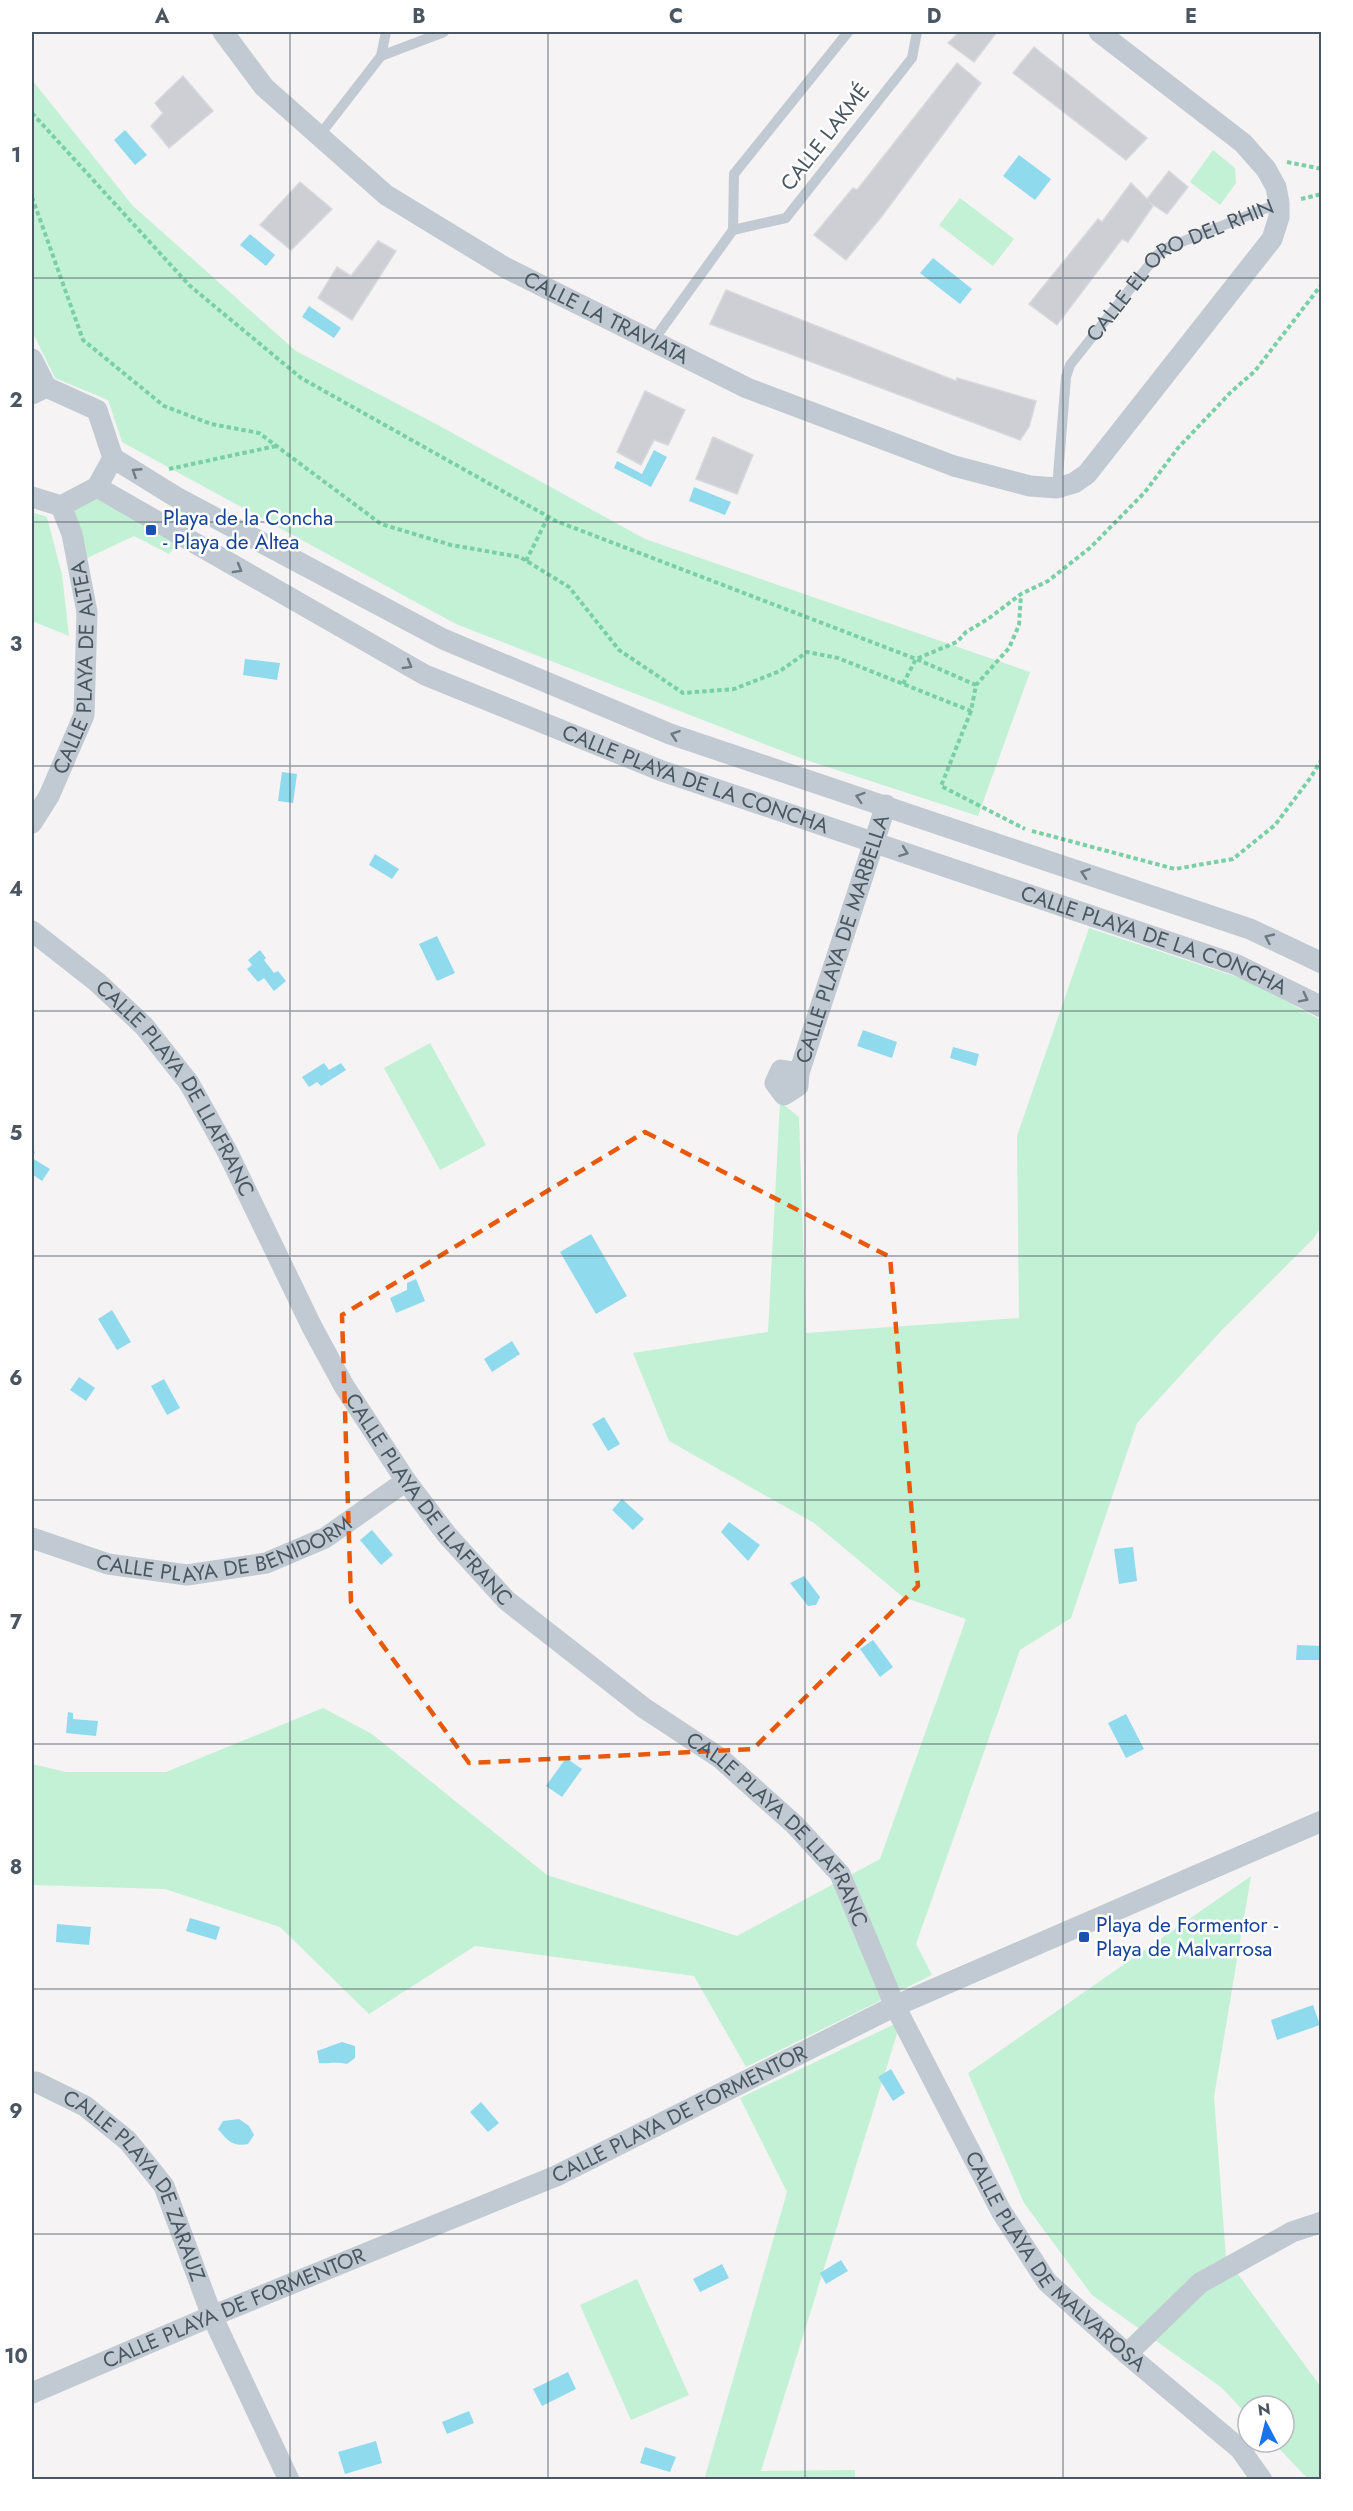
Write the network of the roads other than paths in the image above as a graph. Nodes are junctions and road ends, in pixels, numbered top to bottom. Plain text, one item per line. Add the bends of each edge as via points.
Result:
1 (223, 32) edge
2 (386, 32) edge
3 (444, 32) edge
4 (848, 32) edge
5 (916, 32) edge
6 (1099, 32) edge
7 (381, 56) junction
8 (319, 136) junction
9 (1279, 203) junction
10 (733, 230) junction
11 (653, 341) junction
12 (32, 359) edge
13 (39, 391) edge
14 (113, 458) junction
15 (97, 487) junction
16 (1057, 488) junction
17 (32, 496) edge
18 (62, 507) junction
19 (886, 806) junction
20 (32, 823) edge
21 (876, 842) junction
22 (32, 931) edge
23 (1322, 963) edge
24 (1322, 1007) edge
25 (799, 1073) dead end
26 (406, 1480) junction
27 (32, 1538) edge
28 (1322, 1821) edge
29 (895, 2006) junction
30 (32, 2082) edge
31 (1322, 2222) edge
32 (212, 2316) junction
33 (1127, 2354) junction
34 (32, 2393) edge
35 (289, 2480) edge
36 (1262, 2480) edge

1 - 8 street, CALLE LA TRAVIATA via 264,87
2 - 7 lane
3 - 7 lane
4 - 10 lane via 734,174
5 - 10 lane, CALLE LAKMÉ via 912,57 786,218
6 - 9 street via 1243,143 1266,169
7 - 8 lane
8 - 11 street, CALLE LA TRAVIATA via 386,195 506,268
9 - 16 street, CALLE EL ORO DEL RHIN via 1272,239 1088,474
9 - 16 lane, CALLE EL ORO DEL RHIN via 1157,255 1070,365
10 - 11 lane
11 - 16 street, CALLE LA TRAVIATA via 747,388 954,466 1030,486
12 - 13 street
13 - 14 street via 97,411
14 - 15 street
19 -> 14 street, CALLE PLAYA DE LA CONCHA via 670,734 443,639 176,497
15 - 18 street
15 -> 21 street, CALLE PLAYA DE LA CONCHA via 425,675 662,771
17 - 18 street
18 - 20 street, CALLE PLAYA DE ALTEA via 72,534 87,612 84,715 49,796
19 - 21 street, CALLE PLAYA DE MARBELLA
23 -> 19 street, CALLE PLAYA DE LA CONCHA via 1250,929
21 -> 24 street, CALLE PLAYA DE LA CONCHA via 1237,965
21 - 25 street, CALLE PLAYA DE MARBELLA
22 - 26 street, CALLE PLAYA DE LLAFRANC via 144,1026 189,1083 344,1386
26 - 27 street, CALLE PLAYA DE BENIDORM via 325,1538 266,1563 187,1575 108,1564
26 - 29 street, CALLE PLAYA DE LLAFRANC via 447,1535 506,1600 644,1708 720,1758 795,1825 840,1874
28 - 29 street, CALLE PLAYA DE FORMENTOR
29 - 32 street, CALLE PLAYA DE FORMENTOR via 556,2176
29 - 33 street, CALLE PLAYA DE MALVAROSA via 1000,2211 1047,2282
30 - 32 street, CALLE PLAYA DE ZARAUZ via 85,2106 128,2141 164,2186
31 - 33 street via 1292,2232 1200,2283
32 - 34 street, CALLE PLAYA DE FORMENTOR
32 - 35 street, CALLE PLAYA DE ZARAUZ
33 - 36 street, CALLE PLAYA DE MALVAROSA via 1240,2449

